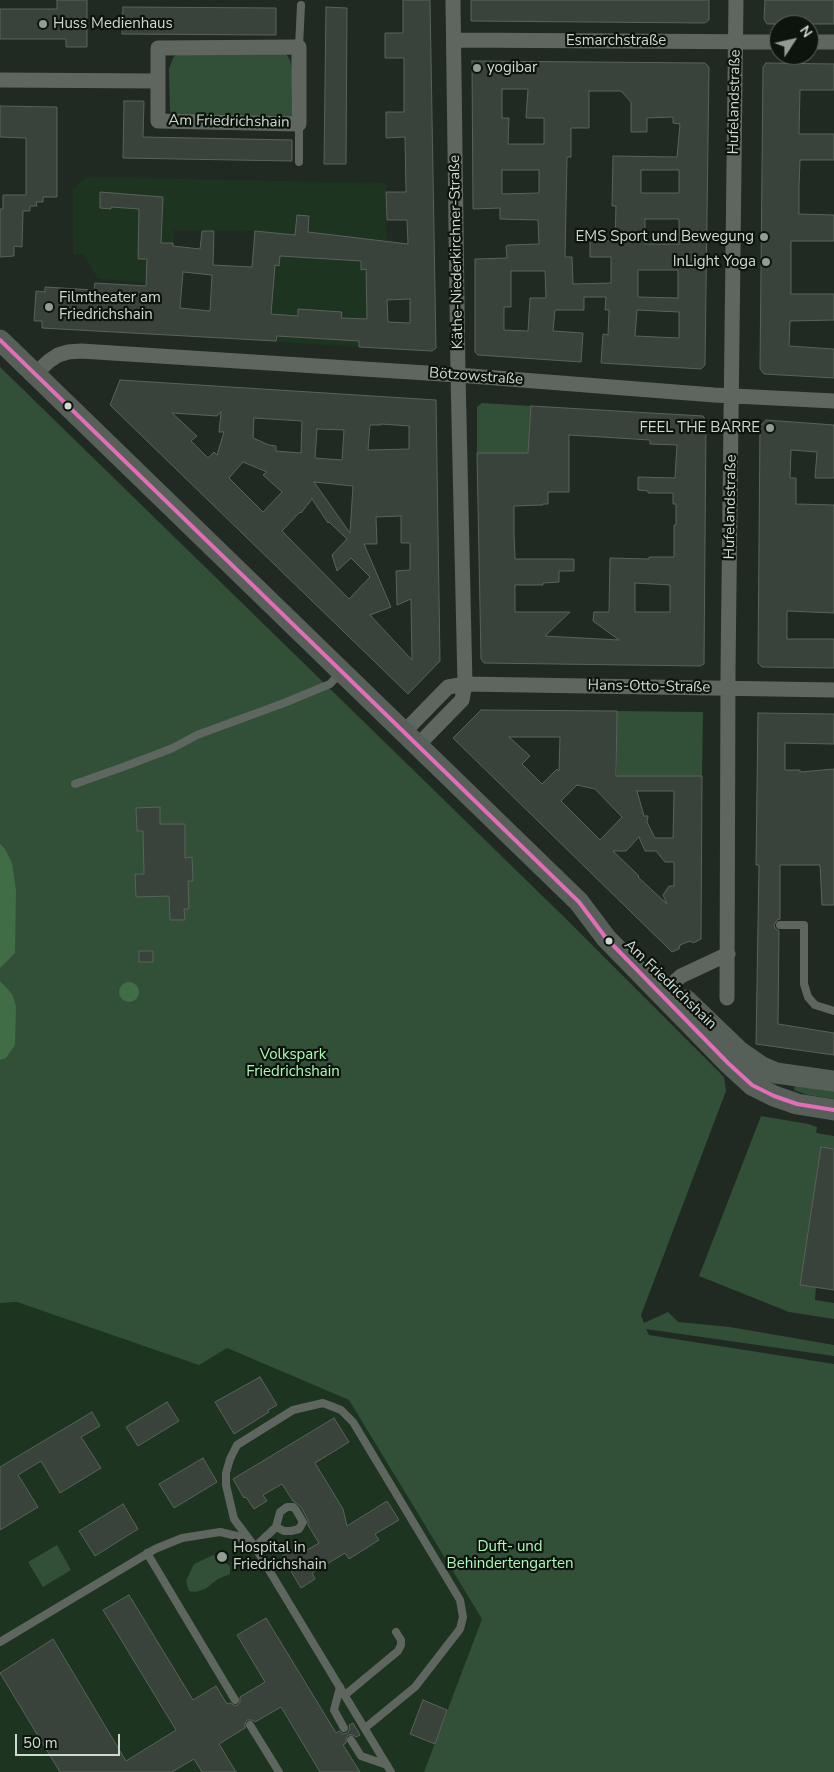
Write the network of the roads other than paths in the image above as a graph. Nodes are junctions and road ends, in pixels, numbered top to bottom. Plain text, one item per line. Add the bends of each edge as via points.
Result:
1 (453, 0) edge
2 (736, 0) edge
3 (300, 4) dead end
4 (454, 40) junction
5 (735, 41) junction
6 (769, 42) edge
7 (819, 42) edge
8 (834, 42) edge
9 (299, 47) junction
10 (0, 80) edge
11 (158, 81) junction
12 (299, 124) junction
13 (299, 162) dead end
14 (0, 340) edge
15 (35, 374) junction
16 (458, 375) junction
17 (732, 396) junction
18 (834, 401) edge
19 (341, 672) junction
20 (465, 684) junction
21 (728, 688) junction
22 (834, 690) edge
23 (410, 739) junction
24 (75, 784) dead end
25 (579, 902) junction
26 (780, 925) dead end
27 (728, 954) junction
28 (671, 985) junction
29 (727, 998) dead end
30 (834, 1011) edge
31 (757, 1076) junction
32 (834, 1081) edge
33 (834, 1110) edge
34 (276, 1527) dead end
35 (255, 1548) junction
36 (147, 1554) junction
37 (396, 1632) dead end
38 (0, 1642) edge
39 (340, 1687) junction
40 (345, 1695) junction
41 (235, 1700) dead end
42 (250, 1725) dead end
43 (344, 1728) dead end
44 (365, 1728) junction
45 (352, 1740) dead end
46 (389, 1768) edge
47 (279, 1772) edge

1 - 4 street, Käthe-Niederkirchner-Straße
2 - 5 street, Hufelandstraße
3 - 9 lane
4 - 5 street, Esmarchstraße
4 - 16 street, Käthe-Niederkirchner-Straße
5 - 6 street, Esmarchstraße
5 - 17 street, Hufelandstraße
7 - 8 street
9 - 11 street, Am Friedrichshain via 158,48
9 - 12 street, Am Friedrichshain
10 - 11 street
11 - 12 street, Am Friedrichshain via 158,121
12 - 13 lane
14 - 15 street, Am Friedrichshain
15 - 16 street, Bötzowstraße via 58,356 81,351
15 - 19 street, Am Friedrichshain
16 - 17 street, Bötzowstraße
16 - 20 street, Käthe-Niederkirchner-Straße
17 - 18 street, Bötzowstraße
17 - 21 street, Hufelandstraße
19 - 23 street, Am Friedrichshain
19 - 24 lane via 330,684 197,735 124,768
20 - 21 street, Hans-Otto-Straße
20 - 23 street, Käthe-Niederkirchner-Straße via 462,700
21 - 22 street, Hans-Otto-Straße
21 - 27 street, Hufelandstraße
23 - 25 street, Am Friedrichshain
25 - 28 street, Am Friedrichshain via 600,916
25 - 31 street, Am Friedrichshain via 606,938 728,1063
26 - 30 lane via 804,925 804,984 808,997 815,1005
27 - 28 street via 681,976
27 - 29 street, Hufelandstraße
28 - 31 street, Am Friedrichshain via 739,1052
31 - 32 street via 776,1073
31 - 33 street via 774,1096 797,1104
34 - 35 lane
35 - 36 lane via 237,1536 220,1532 182,1538
35 - 39 lane
35 - 44 lane via 234,1519 226,1485 226,1473 237,1445 293,1410 322,1402 341,1410 353,1422 460,1600 463,1617 460,1629 415,1687
36 - 38 lane
36 - 41 lane
37 - 40 lane via 401,1640 398,1651
39 - 40 lane
39 - 43 lane via 334,1710
40 - 44 lane
42 - 47 lane
44 - 46 lane
45 - 46 lane via 361,1756

